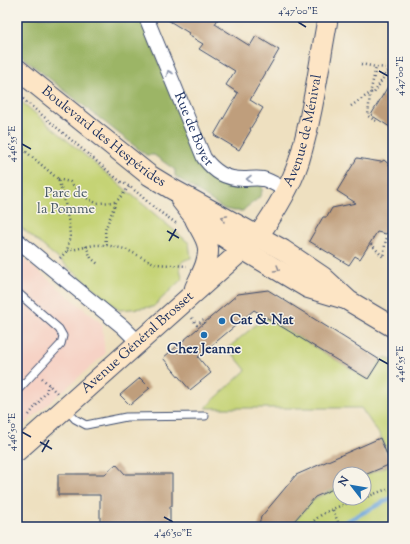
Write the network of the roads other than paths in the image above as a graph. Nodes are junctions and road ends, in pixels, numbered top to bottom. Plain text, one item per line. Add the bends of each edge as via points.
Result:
1 (146, 17) edge
2 (328, 17) edge
3 (17, 69) edge
4 (172, 189) junction
5 (286, 190) junction
6 (186, 220) junction
7 (258, 236) junction
8 (17, 240) edge
9 (244, 250) junction
10 (17, 292) edge
11 (193, 294) junction
12 (349, 301) junction
13 (393, 327) edge
14 (139, 343) junction
15 (17, 391) edge
16 (61, 400) junction
17 (205, 416) dead end
18 (17, 451) edge

5 -> 1 street, Rue de Boyer via 262,179 234,179 212,168 204,158
2 - 5 main road, Avenue de Ménival via 309,124 298,162
3 - 4 main road, Boulevard des Hespérides via 121,154
4 - 6 main road, Boulevard des Hespérides
7 -> 4 main road, Boulevard des Hespérides
5 - 7 main road, Avenue de Ménival
6 - 9 main road, Boulevard des Hespérides via 218,233
6 - 11 main road via 206,241 208,248 207,262
7 - 9 main road, Avenue Général Brosset
7 - 12 main road, Boulevard des Hespérides via 323,277
8 - 14 street
9 - 11 main road, Avenue Général Brosset
9 -> 12 main road, Boulevard des Hespérides via 308,288
10 - 15 lane via 59,329 63,336 61,344
11 - 14 main road, Avenue Général Brosset
12 - 13 main road
14 - 16 main road, Avenue Général Brosset
16 - 17 lane via 75,419 86,425 126,417
16 - 18 main road, Avenue Général Brosset

